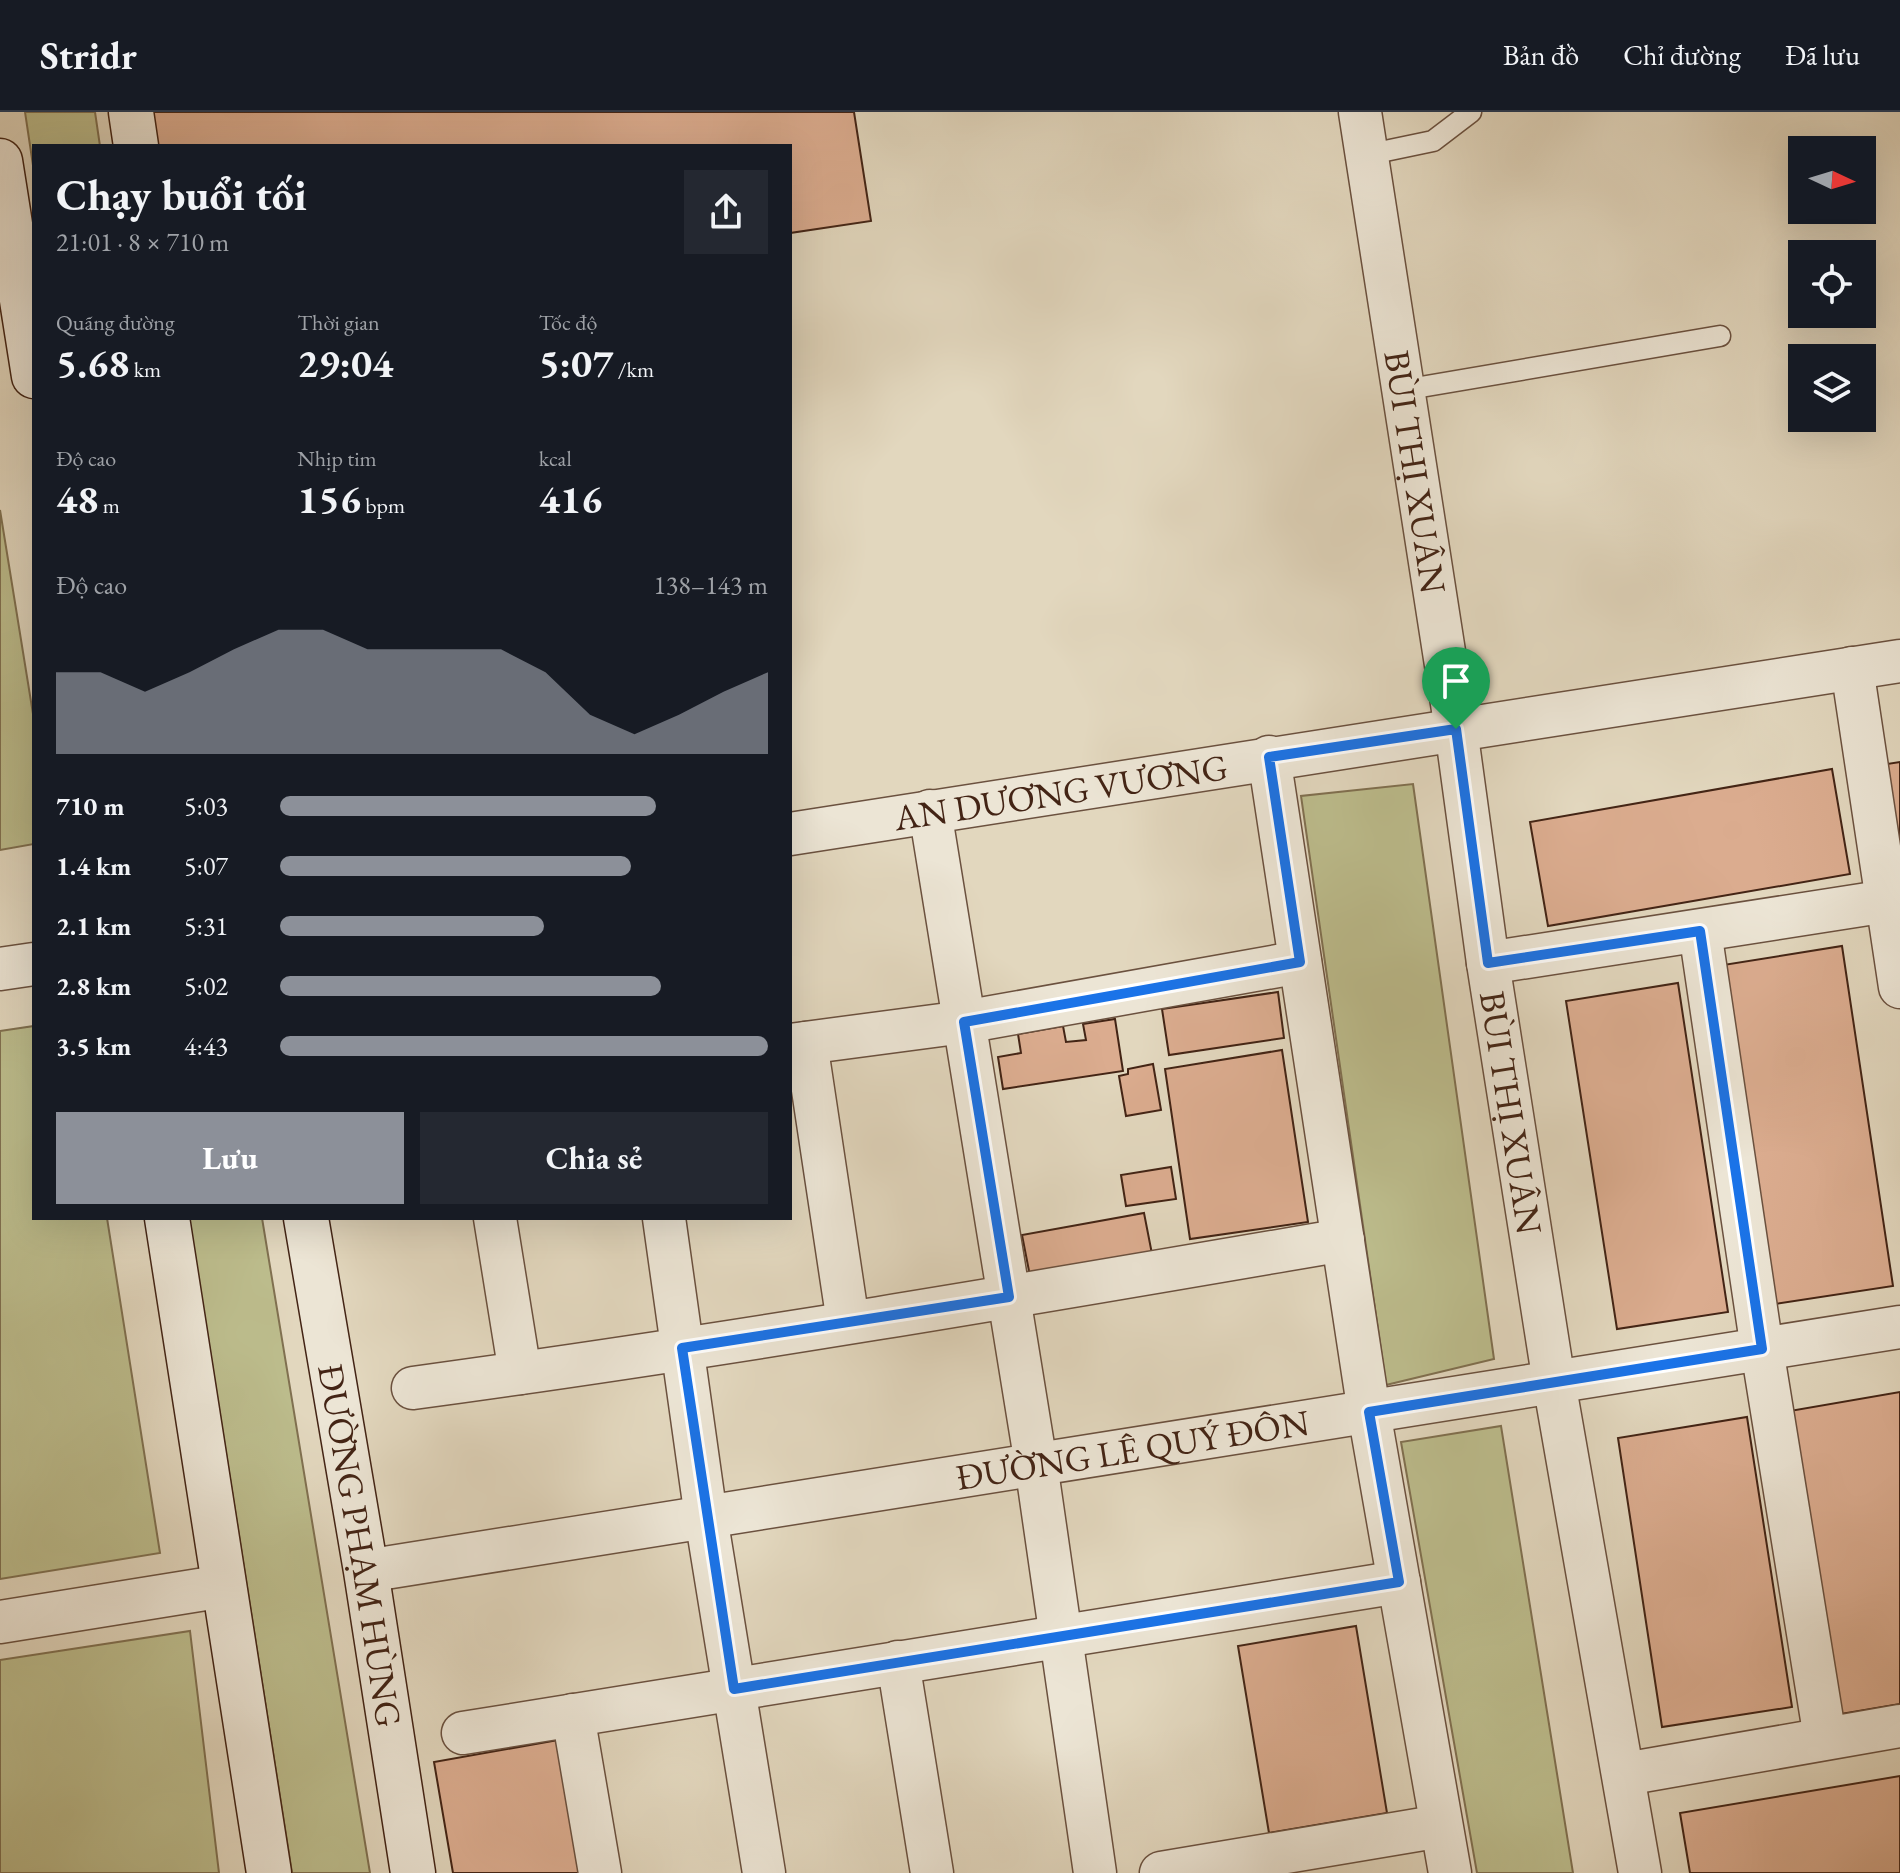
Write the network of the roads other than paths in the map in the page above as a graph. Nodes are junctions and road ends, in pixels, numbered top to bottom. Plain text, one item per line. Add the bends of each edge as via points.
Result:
1 (131, 112) edge
2 (1360, 112) edge
3 (1471, 112) edge
4 (136, 144) edge
5 (1366, 155) junction
6 (0, 161) edge
7 (1720, 336) dead end
8 (32, 363) edge
9 (1403, 390) junction
10 (1900, 661) edge
11 (1852, 668) junction
12 (1456, 729) junction
13 (1269, 757) junction
14 (930, 811) junction
15 (792, 834) edge
16 (1893, 900) edge
17 (1700, 931) junction
18 (1300, 962) junction
19 (1488, 963) junction
20 (32, 964) edge
21 (0, 969) edge
22 (1900, 987) edge
23 (964, 1022) junction
24 (798, 1044) edge
25 (167, 1220) edge
26 (306, 1220) edge
27 (495, 1220) edge
28 (664, 1220) edge
29 (1343, 1240) junction
30 (1009, 1297) junction
31 (848, 1322) junction
32 (1900, 1327) edge
33 (682, 1348) junction
34 (1762, 1349) junction
35 (520, 1373) junction
36 (1554, 1382) junction
37 (413, 1388) dead end
38 (1369, 1412) junction
39 (1036, 1464) junction
40 (706, 1517) junction
41 (366, 1571) junction
42 (1399, 1582) junction
43 (224, 1586) junction
44 (0, 1622) edge
45 (1061, 1635) junction
46 (898, 1662) junction
47 (734, 1689) junction
48 (573, 1715) junction
49 (1900, 1726) edge
50 (463, 1733) dead end
51 (1825, 1738) junction
52 (1625, 1774) junction
53 (1441, 1826) junction
54 (269, 1873) edge
55 (413, 1873) edge
56 (600, 1873) edge
57 (764, 1873) edge
58 (932, 1873) edge
59 (1095, 1873) edge
60 (1161, 1873) edge
61 (1450, 1873) edge
62 (1640, 1873) edge

1 - 4 street
2 - 5 street, BÙI THỊ XUÂN
3 - 5 lane via 1433,141
5 - 9 street, BÙI THỊ XUÂN
6 - 8 street
7 - 9 lane
9 - 12 street, BÙI THỊ XUÂN
10 - 11 street, AN DƯƠNG VƯƠNG
11 - 12 street, AN DƯƠNG VƯƠNG
11 - 16 street
12 - 13 street, AN DƯƠNG VƯƠNG
12 - 19 street, BÙI THỊ XUÂN
13 - 14 street, AN DƯƠNG VƯƠNG
13 - 18 street
14 - 15 street, AN DƯƠNG VƯƠNG
14 - 23 street
16 - 17 street
16 - 22 street
17 - 19 street
17 - 34 street
18 - 23 street
18 - 29 street
19 - 36 street, BÙI THỊ XUÂN
20 - 21 street
23 - 24 street
23 - 30 street
24 - 31 street
25 - 43 street
26 - 41 street, ĐƯỜNG PHẠM HÙNG
27 - 35 street
28 - 33 street
29 - 30 street
29 - 38 street
30 - 31 street
30 - 39 street
31 - 33 street
32 - 34 street, ĐƯỜNG LÊ QUÝ ĐÔN
33 - 35 street
33 - 40 street
34 - 36 street, ĐƯỜNG LÊ QUÝ ĐÔN
34 - 51 street
35 - 37 street
36 - 38 street, ĐƯỜNG LÊ QUÝ ĐÔN
36 - 52 street, BÙI THỊ XUÂN
38 - 39 street, ĐƯỜNG LÊ QUÝ ĐÔN
38 - 42 street
39 - 40 street, ĐƯỜNG LÊ QUÝ ĐÔN
39 - 45 street
40 - 41 street, ĐƯỜNG LÊ QUÝ ĐÔN
40 - 47 street
41 - 55 street, ĐƯỜNG PHẠM HÙNG
42 - 45 street
42 - 53 street
43 - 44 street
43 - 54 street
45 - 46 street
45 - 59 street
46 - 47 street
46 - 58 street
47 - 48 street
47 - 57 street
48 - 50 street
48 - 56 street
49 - 51 street
51 - 52 street
52 - 62 street, BÙI THỊ XUÂN
53 - 60 street
53 - 61 street

